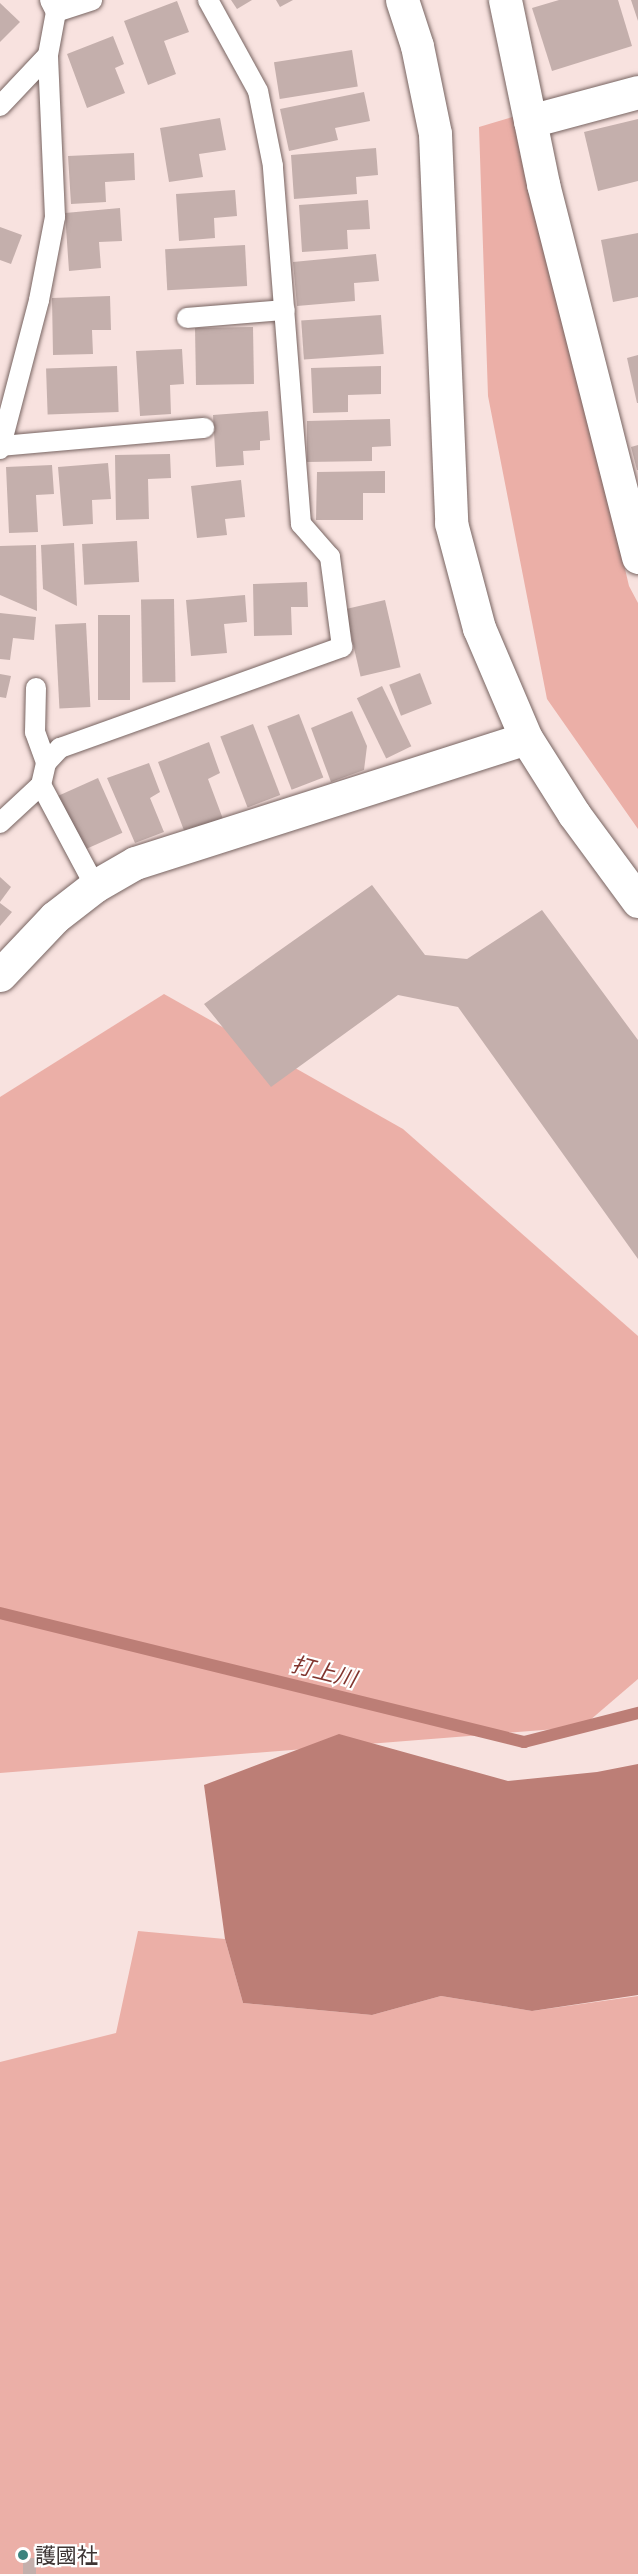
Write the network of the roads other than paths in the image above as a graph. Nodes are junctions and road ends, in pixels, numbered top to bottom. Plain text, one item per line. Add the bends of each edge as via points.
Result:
1 (92, 0) edge
2 (208, 0) edge
3 (402, 0) edge
4 (505, 0) edge
5 (53, 6) edge
6 (48, 55) junction
7 (638, 92) edge
8 (0, 106) edge
9 (530, 121) junction
10 (285, 310) junction
11 (187, 318) dead end
12 (204, 429) dead end
13 (0, 448) edge
14 (638, 557) edge
15 (36, 688) dead end
16 (526, 738) junction
17 (46, 763) junction
18 (41, 785) junction
19 (0, 823) edge
20 (94, 886) junction
21 (638, 901) edge
22 (0, 975) edge

1 - 5 lane
2 - 10 lane via 258,91 273,166
3 - 16 street via 417,46 435,134 451,523 479,628
4 - 9 street
5 - 6 lane
6 - 8 lane
6 - 13 lane via 55,218 39,300
7 - 9 street
9 - 14 street
10 - 11 lane
10 - 17 lane via 301,524 330,557 342,647 60,748
12 - 13 lane
15 - 17 lane via 35,732
16 - 20 street via 135,863
16 - 21 street via 574,814
17 - 18 lane
18 - 19 lane
18 - 20 lane
20 - 22 street via 55,917

